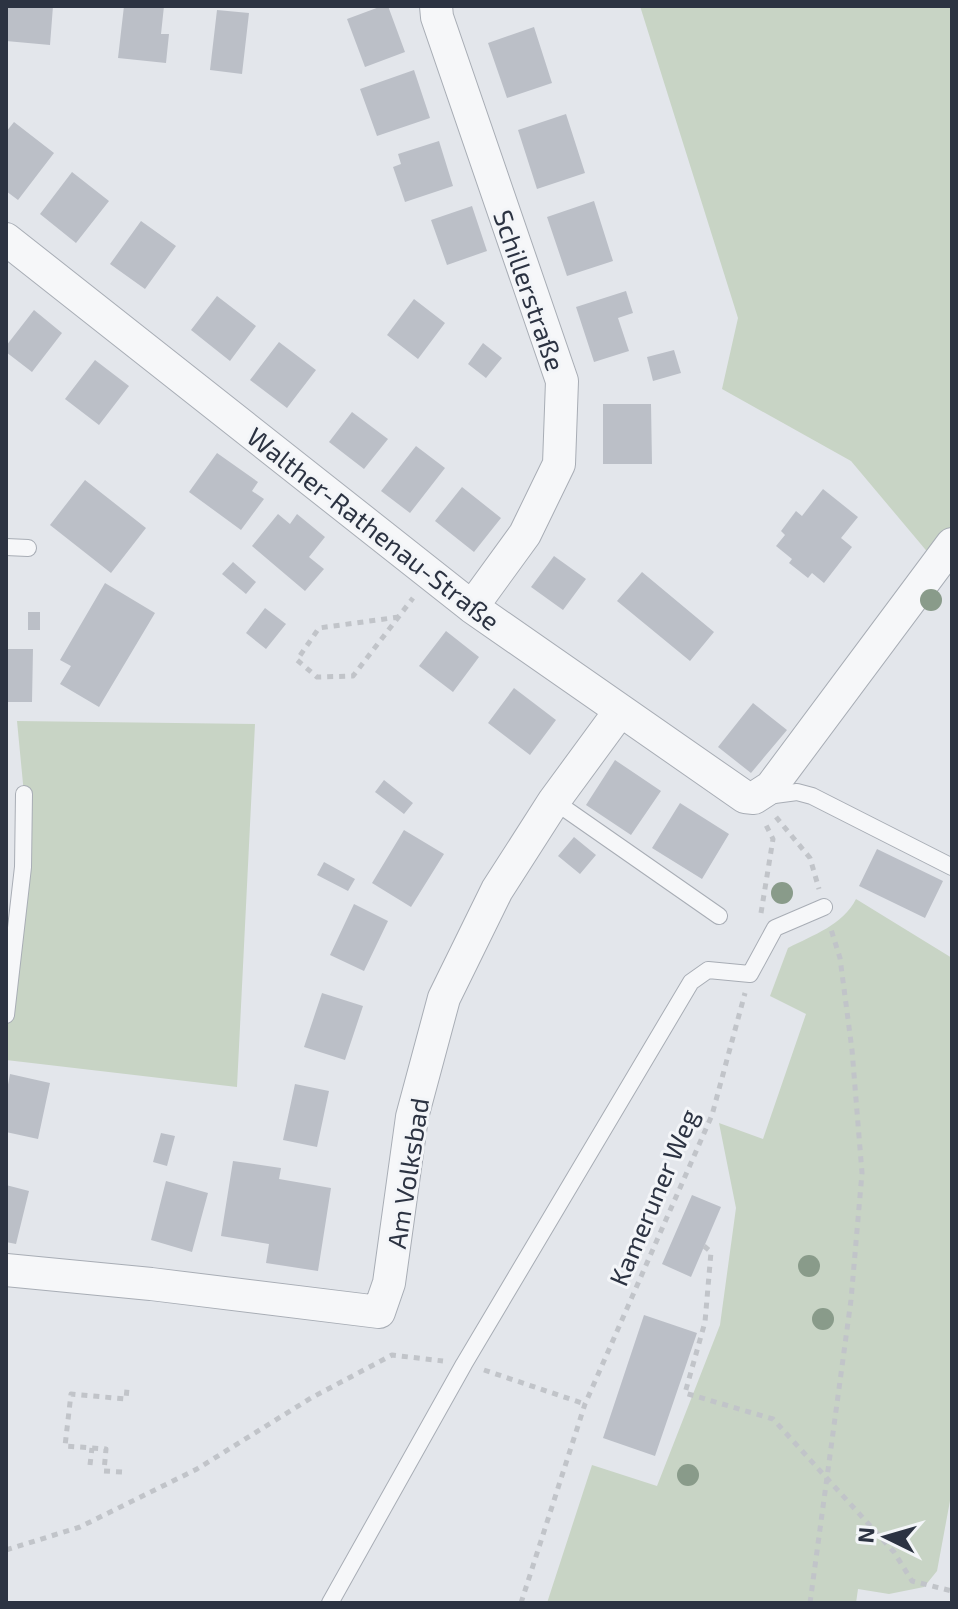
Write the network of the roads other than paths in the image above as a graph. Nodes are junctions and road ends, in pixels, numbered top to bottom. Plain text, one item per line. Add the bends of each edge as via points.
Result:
1 (436, 6) edge
2 (6, 239) edge
3 (952, 544) edge
4 (6, 547) edge
5 (28, 548) dead end
6 (472, 607) junction
7 (620, 711) junction
8 (24, 794) dead end
9 (754, 798) junction
10 (554, 801) junction
11 (952, 867) edge
12 (824, 907) road end
13 (719, 916) dead end
14 (6, 1015) edge
15 (6, 1270) edge
16 (330, 1603) edge

1 - 6 street, Schillerstraße via 562,381 559,464 525,534
2 - 6 street, Walther-Rathenau-Straße
3 - 9 street via 771,787
4 - 5 lane
6 - 7 street, Walther-Rathenau-Straße
7 - 9 street, Walther-Rathenau-Straße via 734,791
7 - 10 street, Am Volksbad
8 - 14 lane via 23,867
9 - 11 lane via 797,792 812,796
10 - 13 lane
10 - 15 street, Am Volksbad via 497,890 444,998 412,1117 389,1283 379,1312
12 - 16 lane via 775,928 750,974 708,970 691,982 464,1364

